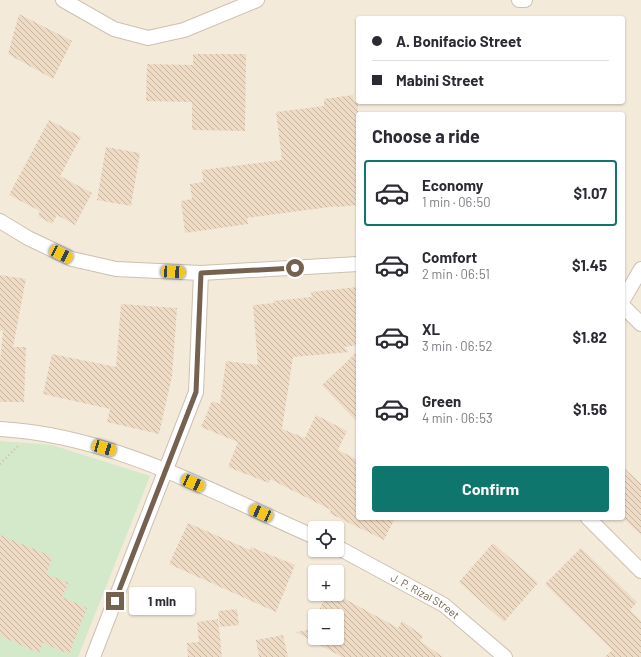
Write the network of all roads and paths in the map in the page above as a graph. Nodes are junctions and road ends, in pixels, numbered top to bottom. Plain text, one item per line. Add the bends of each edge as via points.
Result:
1 (62, 0) edge
2 (257, 0) edge
3 (519, 0) edge
4 (525, 0) edge
5 (0, 221) edge
6 (356, 264) edge
7 (641, 270) edge
8 (201, 273) junction
9 (625, 297) edge
10 (625, 308) edge
11 (641, 324) edge
12 (0, 429) edge
13 (30, 433) junction
14 (0, 464) edge
15 (166, 471) junction
16 (590, 520) edge
17 (308, 534) edge
18 (344, 551) edge
19 (641, 571) edge
20 (93, 657) edge
21 (505, 657) edge

1 - 2 street via 114,28 148,38 184,30
3 - 4 street
5 - 8 street via 72,259 116,269
6 - 8 street
7 - 9 street
8 - 15 street via 196,392
10 - 11 street
12 - 13 street
13 - 14 path
13 - 15 street via 70,438
15 - 17 street
15 - 20 street
16 - 19 street
18 - 21 street, J. P. Rizal Street via 444,605

